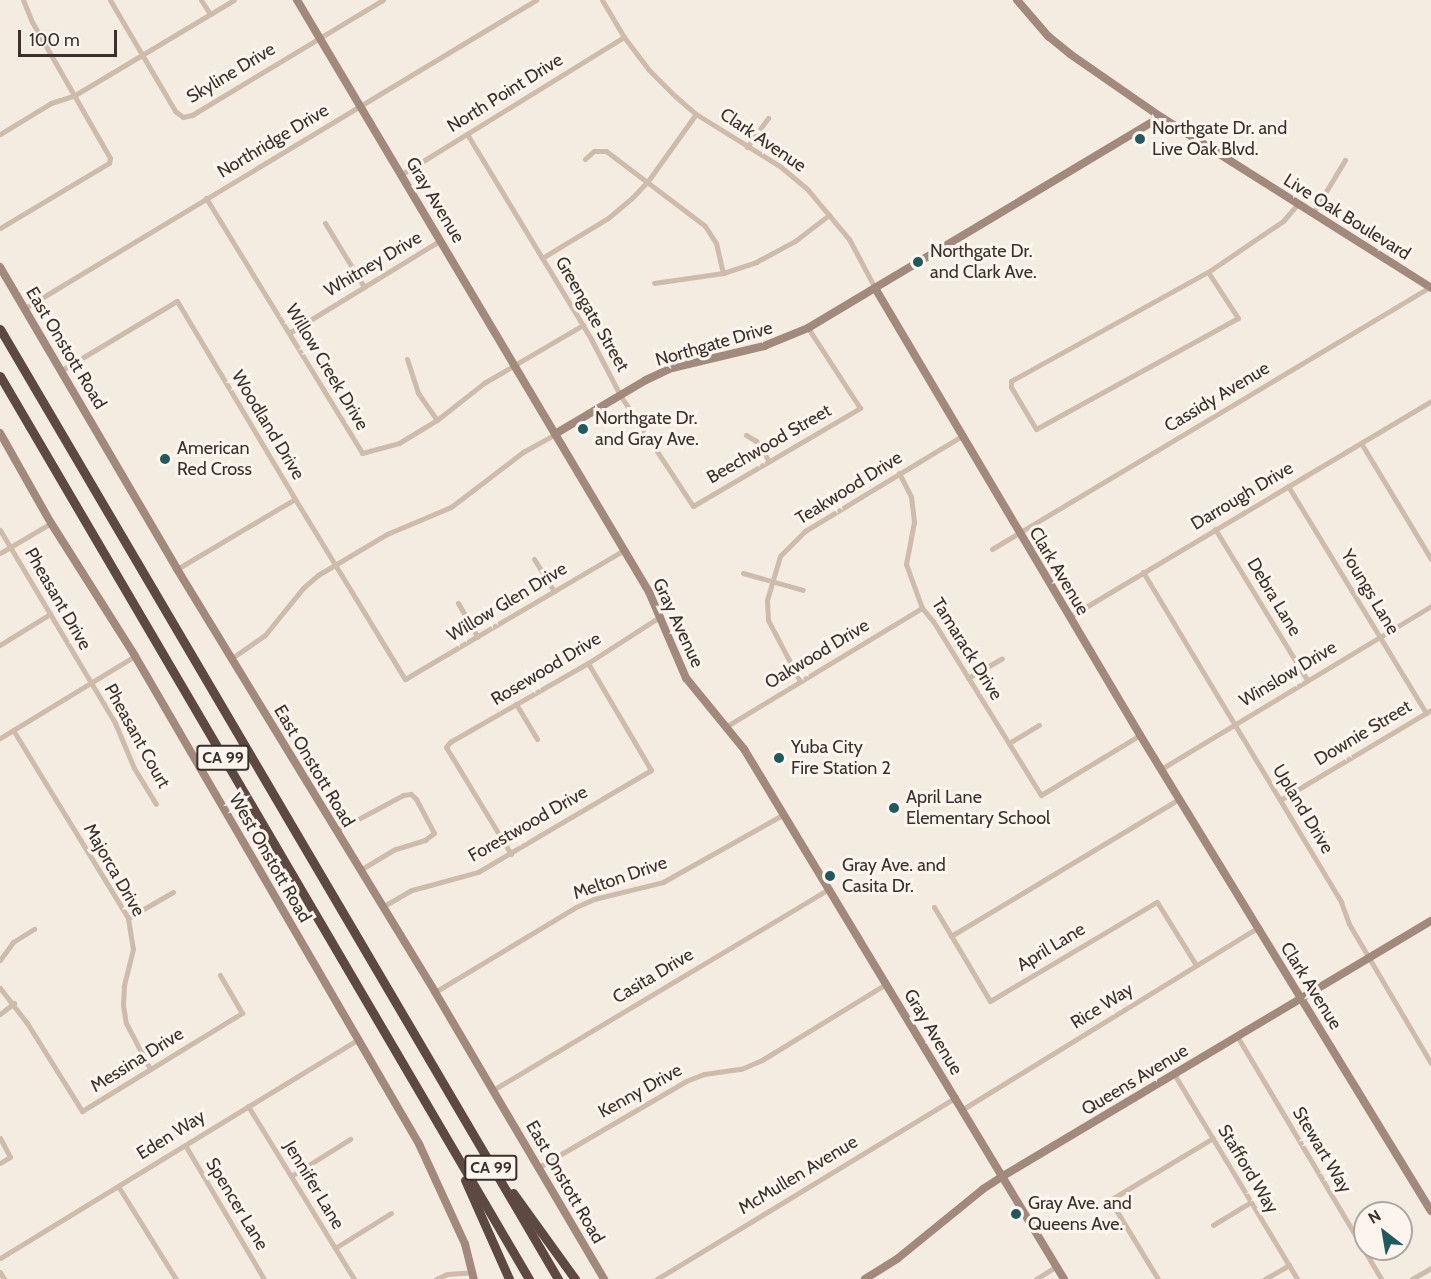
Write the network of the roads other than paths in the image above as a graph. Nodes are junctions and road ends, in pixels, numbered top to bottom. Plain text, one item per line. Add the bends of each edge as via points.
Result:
1 (23, 0) edge
2 (110, 0) edge
3 (201, 0) edge
4 (234, 0) edge
5 (297, 0) edge
6 (382, 0) edge
7 (536, 0) edge
8 (602, 0) edge
9 (1017, 0) edge
10 (210, 14) junction
11 (624, 37) junction
12 (320, 38) junction
13 (142, 55) junction
14 (75, 95) junction
15 (361, 106) junction
16 (696, 114) junction
17 (1161, 117) junction
18 (768, 118) dead end
19 (0, 134) edge
20 (467, 134) junction
21 (747, 147) junction
22 (585, 159) dead end
23 (1345, 160) dead end
24 (402, 174) junction
25 (648, 181) junction
26 (206, 198) junction
27 (1298, 204) junction
28 (1312, 213) junction
29 (829, 215) junction
30 (325, 223) dead end
31 (0, 228) edge
32 (441, 240) junction
33 (542, 258) junction
34 (0, 267) edge
35 (1208, 272) junction
36 (723, 273) junction
37 (654, 283) dead end
38 (364, 287) junction
39 (875, 288) junction
40 (1430, 288) edge
41 (25, 308) junction
42 (583, 325) junction
43 (808, 328) junction
44 (0, 329) edge
45 (289, 333) junction
46 (406, 359) dead end
47 (513, 366) junction
48 (62, 370) junction
49 (0, 376) edge
50 (620, 395) junction
51 (1431, 401) edge
52 (437, 420) junction
53 (0, 433) edge
54 (555, 435) junction
55 (746, 435) dead end
56 (962, 436) junction
57 (1361, 442) junction
58 (769, 462) junction
59 (899, 473) junction
60 (1288, 486) junction
61 (295, 499) junction
62 (693, 506) joint
63 (51, 523) junction
64 (1215, 529) junction
65 (0, 530) edge
66 (1019, 532) junction
67 (10, 546) junction
68 (992, 549) dead end
69 (624, 550) junction
70 (0, 553) edge
71 (534, 559) dead end
72 (1431, 559) edge
73 (335, 565) junction
74 (177, 569) junction
75 (1143, 572) junction
76 (743, 573) dead end
77 (771, 580) junction
78 (803, 590) dead end
79 (554, 591) junction
80 (458, 603) dead end
81 (1431, 606) edge
82 (922, 608) junction
83 (50, 614) junction
84 (661, 616) junction
85 (1069, 617) junction
86 (478, 637) junction
87 (1380, 637) junction
88 (0, 645) edge
89 (135, 656) junction
90 (231, 658) junction
91 (1002, 658) dead end
92 (588, 663) junction
93 (968, 678) junction
94 (405, 679) joint
95 (1307, 680) junction
96 (800, 681) junction
97 (90, 683) junction
98 (516, 704) junction
99 (1428, 712) edge
100 (1234, 724) junction
101 (1039, 725) dead end
102 (727, 726) junction
103 (13, 730) junction
104 (1140, 735) junction
105 (0, 738) edge
106 (537, 739) dead end
107 (1009, 743) junction
108 (1161, 769) junction
109 (1179, 799) junction
110 (1280, 800) junction
111 (156, 804) dead end
112 (785, 814) junction
113 (336, 831) junction
114 (511, 854) junction
115 (360, 870) junction
116 (829, 889) junction
117 (173, 892) dead end
118 (382, 907) junction
119 (934, 907) dead end
120 (128, 918) junction
121 (1431, 921) edge
122 (1257, 928) junction
123 (34, 930) dead end
124 (951, 936) junction
125 (1369, 958) junction
126 (0, 960) edge
127 (1196, 965) junction
128 (220, 975) dead end
129 (886, 984) junction
130 (0, 988) edge
131 (435, 992) junction
132 (1302, 998) junction
133 (14, 1003) junction
134 (0, 1014) edge
135 (1237, 1036) junction
136 (359, 1039) junction
137 (425, 1057) junction
138 (1431, 1063) edge
139 (150, 1069) junction
140 (1174, 1074) junction
141 (493, 1090) junction
142 (956, 1097) junction
143 (248, 1106) junction
144 (963, 1109) junction
145 (0, 1138) edge
146 (1212, 1138) junction
147 (350, 1140) dead end
148 (446, 1140) junction
149 (185, 1145) junction
150 (0, 1163) edge
151 (539, 1167) junction
152 (291, 1176) junction
153 (1003, 1176) junction
154 (118, 1186) junction
155 (1251, 1202) junction
156 (1431, 1211) edge
157 (391, 1213) dead end
158 (1213, 1225) dead end
159 (335, 1248) junction
160 (0, 1258) edge
161 (1289, 1265) junction
162 (1057, 1266) junction
163 (1431, 1268) edge
164 (0, 1272) edge
165 (473, 1275) edge
166 (173, 1278) edge
167 (4, 1279) edge
168 (264, 1279) edge
169 (354, 1279) edge
170 (436, 1279) edge
171 (509, 1279) edge
172 (529, 1279) edge
173 (558, 1279) edge
174 (574, 1279) edge
175 (604, 1279) edge
176 (657, 1279) edge
177 (864, 1279) edge
178 (1036, 1279) edge
179 (1064, 1279) edge
180 (1158, 1279) edge
181 (1265, 1279) edge
182 (1297, 1279) edge
183 (1381, 1279) edge
184 (1412, 1279) edge

1 - 14 street
2 - 13 street, Skyline Drive
3 - 10 street
4 - 10 street
5 - 12 street, Gray Avenue
6 - 12 street, Skyline Drive
7 - 15 street, Northridge Drive
8 - 11 street, Clark Avenue
9 - 17 street, Live Oak Boulevard via 1048,36
10 - 13 street
11 - 16 street, Clark Avenue via 649,69
11 - 20 street, North Point Drive
12 - 13 street, Skyline Drive via 183,117 175,111
12 - 15 street, Gray Avenue
13 - 14 street
14 - 19 street via 51,103
14 - 31 street via 110,158 109,163
15 - 24 street, Gray Avenue
15 - 26 street, Northridge Drive
16 - 21 street, Clark Avenue
16 - 25 street
17 - 27 street, Live Oak Boulevard
17 - 39 street, Northgate Drive
18 - 21 street
20 - 24 street, North Point Drive
20 - 33 street, Greengate Street
21 - 29 street, Clark Avenue via 781,167
22 - 25 street via 594,151 606,151
23 - 28 street
24 - 32 street, Gray Avenue
25 - 33 street via 608,218
25 - 36 street via 705,226 716,243
26 - 41 street, Northridge Drive
26 - 45 street, Willow Creek Drive
27 - 28 street, Live Oak Boulevard
27 - 35 street via 1283,220
28 - 40 street, Live Oak Boulevard
29 - 36 street via 795,241 756,262
29 - 39 street, Clark Avenue via 849,239
30 - 38 street
32 - 38 street, Whitney Drive
32 - 47 street, Gray Avenue
33 - 42 street, Greengate Street
34 - 41 street, East Onstott Road
35 - 35 street via 1011,381 1035,429 1238,318
36 - 37 street
38 - 45 street, Whitney Drive
39 - 43 street, Northgate Drive
39 - 56 street, Clark Avenue
40 - 66 street, Cassidy Avenue
41 - 48 street, East Onstott Road
42 - 47 street, Willow Creek Drive
42 - 50 street, Greengate Street
43 - 50 street, Northgate Drive via 764,346 672,368
43 - 58 street, Beechwood Street via 861,408
44 - 137 highway, CA 99
45 - 52 street, Willow Creek Drive via 362,453 399,443
46 - 52 street via 418,393
47 - 52 street, Willow Creek Drive
47 - 54 street, Gray Avenue
48 - 61 street, Woodland Drive via 177,301
48 - 74 street, East Onstott Road
49 - 148 highway, CA 99
50 - 54 street, Northgate Drive
50 - 62 street, Greengate Street
51 - 57 street, Darrough Drive
53 - 63 street, West Onstott Road
54 - 69 street, Gray Avenue
54 - 73 street, Northgate Drive via 523,452 451,507 387,534
55 - 58 street via 756,441
56 - 59 street, Teakwood Drive
56 - 66 street, Clark Avenue
57 - 60 street, Darrough Drive
57 - 72 street
58 - 62 street, Beechwood Street
59 - 77 street, Teakwood Drive via 805,531 780,556
59 - 82 street, Tamarack Drive via 911,497 914,522 906,564
60 - 64 street, Darrough Drive
60 - 87 street, Youngs Lane
61 - 73 street, Woodland Drive
61 - 74 street
63 - 67 street
63 - 89 street, West Onstott Road
64 - 75 street, Darrough Drive
64 - 95 street, Debra Lane
65 - 67 street, Pheasant Drive
66 - 68 street, Cassidy Avenue
66 - 85 street, Clark Avenue
67 - 70 street
67 - 83 street, Pheasant Drive
69 - 79 street, Willow Glen Drive
69 - 84 street, Gray Avenue
71 - 79 street
73 - 90 street, Northgate Drive via 303,588 265,635
73 - 94 street, Woodland Drive
74 - 90 street, East Onstott Road
75 - 85 street, Darrough Drive
75 - 100 street, Upland Drive
76 - 77 street
77 - 78 street
77 - 96 street, Teakwood Drive via 768,620
79 - 86 street, Willow Glen Drive
80 - 86 street
81 - 87 street, Winslow Drive
82 - 93 street, Tamarack Drive
82 - 96 street, Oakwood Drive
83 - 88 street
83 - 97 street, Pheasant Drive
84 - 92 street, Rosewood Drive
84 - 102 street, Gray Avenue via 686,678
85 - 104 street, Clark Avenue
86 - 94 street, Willow Glen Drive
87 - 95 street, Winslow Drive
87 - 99 street, Youngs Lane
89 - 97 street
89 - 136 street, West Onstott Road
90 - 113 street, East Onstott Road
91 - 93 street
92 - 98 street, Rosewood Drive
92 - 114 street, Forestwood Drive via 651,770
93 - 107 street, Tamarack Drive
95 - 100 street, Winslow Drive
96 - 102 street, Oakwood Drive
97 - 103 street
97 - 111 street, Pheasant Court
98 - 106 street
98 - 114 street, Rosewood Drive via 446,747
99 - 110 street, Downie Street
100 - 108 street, Winslow Drive
100 - 110 street, Upland Drive
101 - 107 street
102 - 112 street, Gray Avenue
103 - 105 street
103 - 120 street, Majorca Drive
104 - 107 street, Tamarack Drive via 1041,795
104 - 108 street, Clark Avenue
108 - 109 street, Clark Avenue
109 - 122 street, Clark Avenue
109 - 124 street
110 - 125 street, Upland Drive via 1341,902
112 - 116 street, Gray Avenue
112 - 131 street, Melton Drive via 663,882 576,907
113 - 115 street, East Onstott Road
113 - 115 street via 403,795 411,794 417,799 434,833 425,840 395,849
114 - 118 street, Forestwood Drive via 478,872 412,890
115 - 118 street, East Onstott Road
116 - 129 street, Gray Avenue
116 - 141 street, Casita Drive
117 - 120 street
118 - 131 street, East Onstott Road
119 - 124 street, April Lane
120 - 139 street, Majorca Drive via 133,949 124,986 124,1014
121 - 125 street, Queens Avenue
122 - 127 street, Rice Way
122 - 132 street, Clark Avenue
123 - 126 street via 13,942
124 - 127 street, April Lane via 990,1001 1157,902
125 - 132 street, Queens Avenue
125 - 138 street, Upland Drive
127 - 144 street, Rice Way
128 - 139 street, Messina Drive via 242,1013
129 - 142 street, Gray Avenue
129 - 151 street, Kenny Drive via 762,1060 741,1069 704,1074 686,1081
130 - 133 street, Messina Drive
131 - 141 street, East Onstott Road
132 - 135 street, Queens Avenue
132 - 156 street, Clark Avenue
133 - 134 street
133 - 139 street, Messina Drive via 82,1112
135 - 140 street, Queens Avenue
135 - 183 street, Stewart Way
136 - 143 street, Eden Way
136 - 165 street, West Onstott Road via 435,1175 465,1244
137 - 173 highway, CA 99
137 - 174 highway via 524,1210
140 - 146 street, Stafford Way
140 - 153 street, Queens Avenue
141 - 151 street, East Onstott Road
142 - 144 street, Gray Avenue
142 - 176 street, McMullen Avenue
143 - 149 street, Eden Way
143 - 152 street, Jennifer Lane
144 - 153 street, Gray Avenue
145 - 150 street via 10,1157
146 - 155 street, Stafford Way
146 - 180 street via 1110,1200
147 - 152 street
148 - 171 highway
148 - 172 highway, CA 99
149 - 154 street, Eden Way
149 - 168 street, Spencer Lane
151 - 175 street, East Onstott Road
152 - 159 street, Jennifer Lane
153 - 162 street, Gray Avenue
153 - 177 street, Queens Avenue via 897,1259
154 - 160 street, Eden Way
154 - 166 street
155 - 158 street
155 - 161 street, Stafford Way
157 - 159 street
159 - 169 street, Jennifer Lane
161 - 181 street
161 - 182 street, Stafford Way
162 - 178 street
162 - 179 street, Gray Avenue
163 - 184 street
164 - 167 street
165 - 170 street via 447,1274

